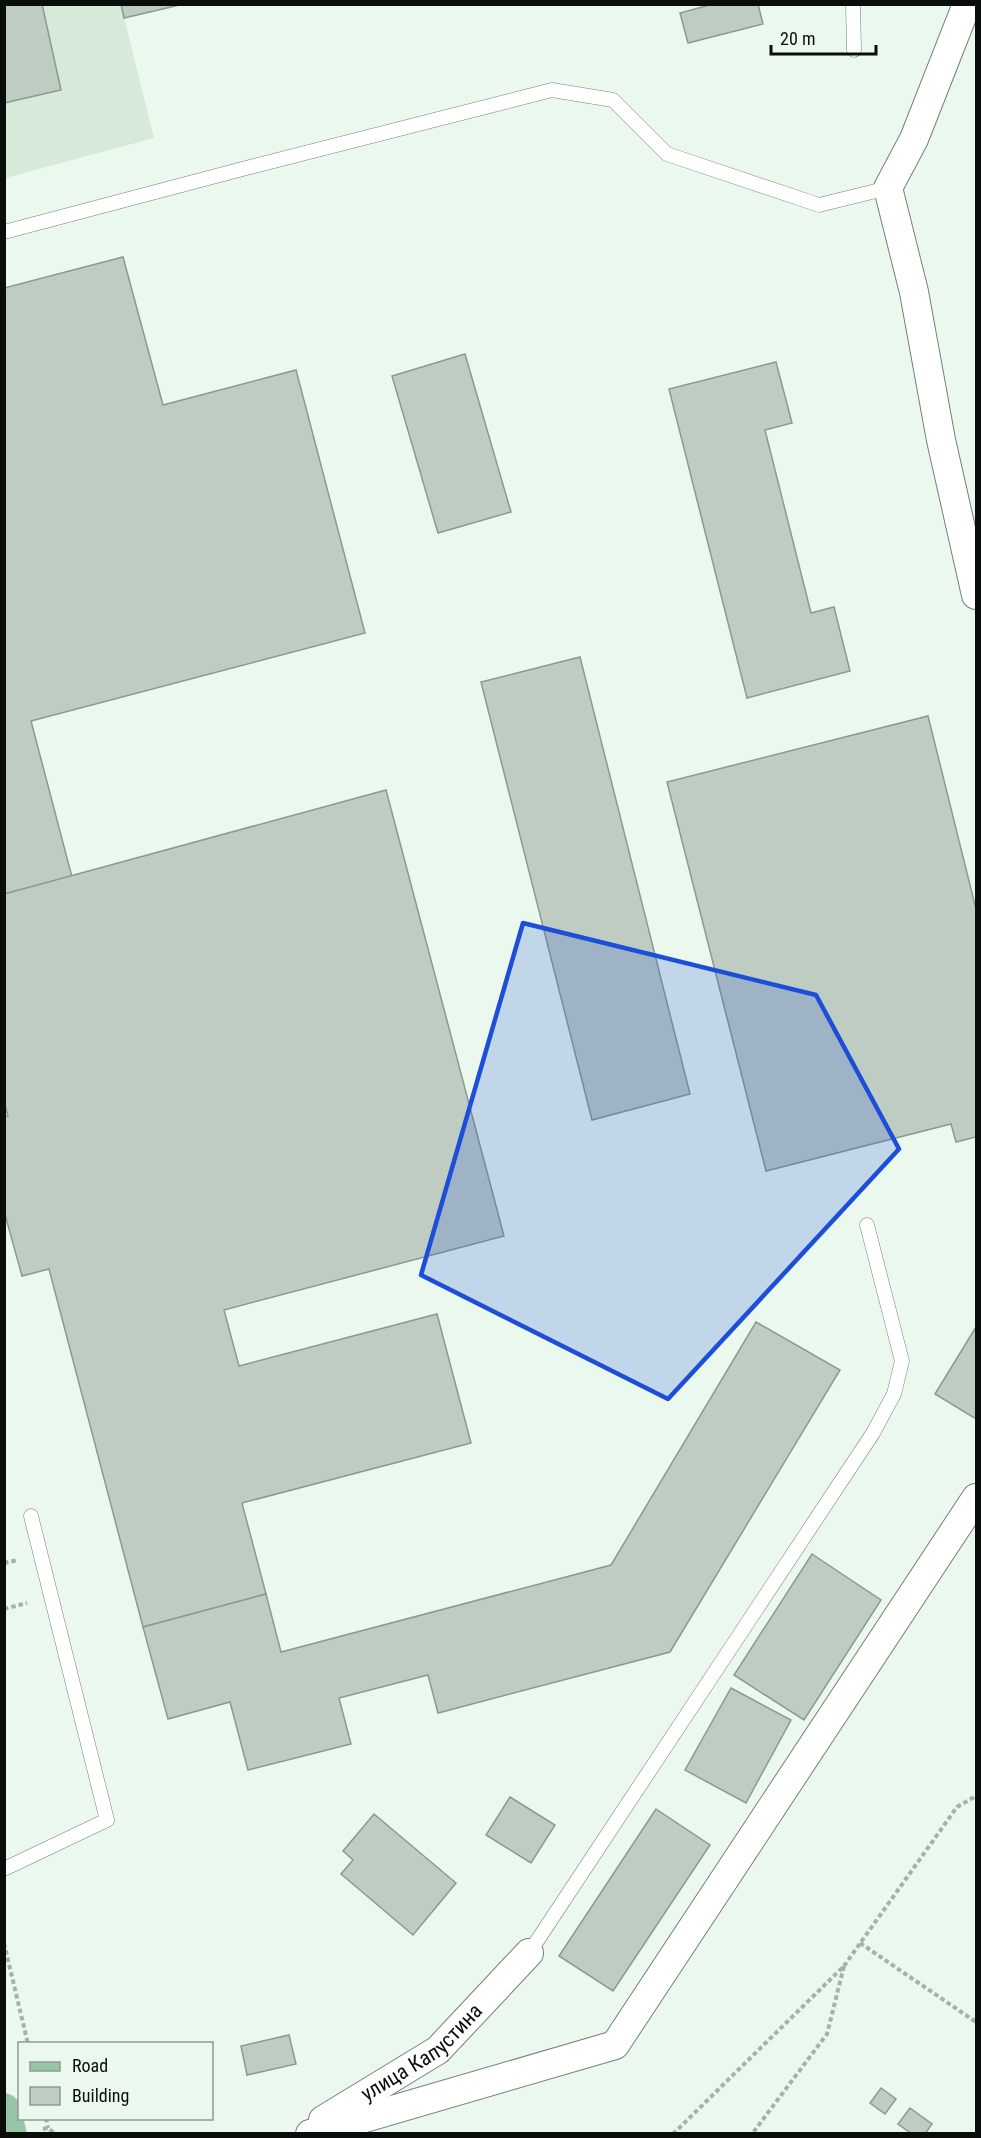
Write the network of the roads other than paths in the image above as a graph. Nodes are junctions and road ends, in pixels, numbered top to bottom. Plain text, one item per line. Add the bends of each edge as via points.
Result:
1 (853, 4) edge
2 (967, 4) edge
3 (854, 50) dead end
4 (888, 188) junction
5 (4, 232) edge
6 (976, 595) edge
7 (867, 1225) dead end
8 (976, 1498) edge
9 (31, 1516) dead end
10 (4, 1869) edge
11 (529, 1953) joint
12 (4, 2110) edge
13 (10, 2133) edge
14 (300, 2133) edge
15 (310, 2133) edge

1 - 3 lane
2 - 4 street via 914,139
4 - 5 lane via 819,205 667,154 613,100 552,90
4 - 6 street via 914,292 941,440
7 - 11 lane via 902,1361 894,1394 873,1433
8 - 15 street via 615,2045
9 - 10 lane via 107,1820
11 - 14 street, улица Капустина via 438,2050
12 - 13 main road

